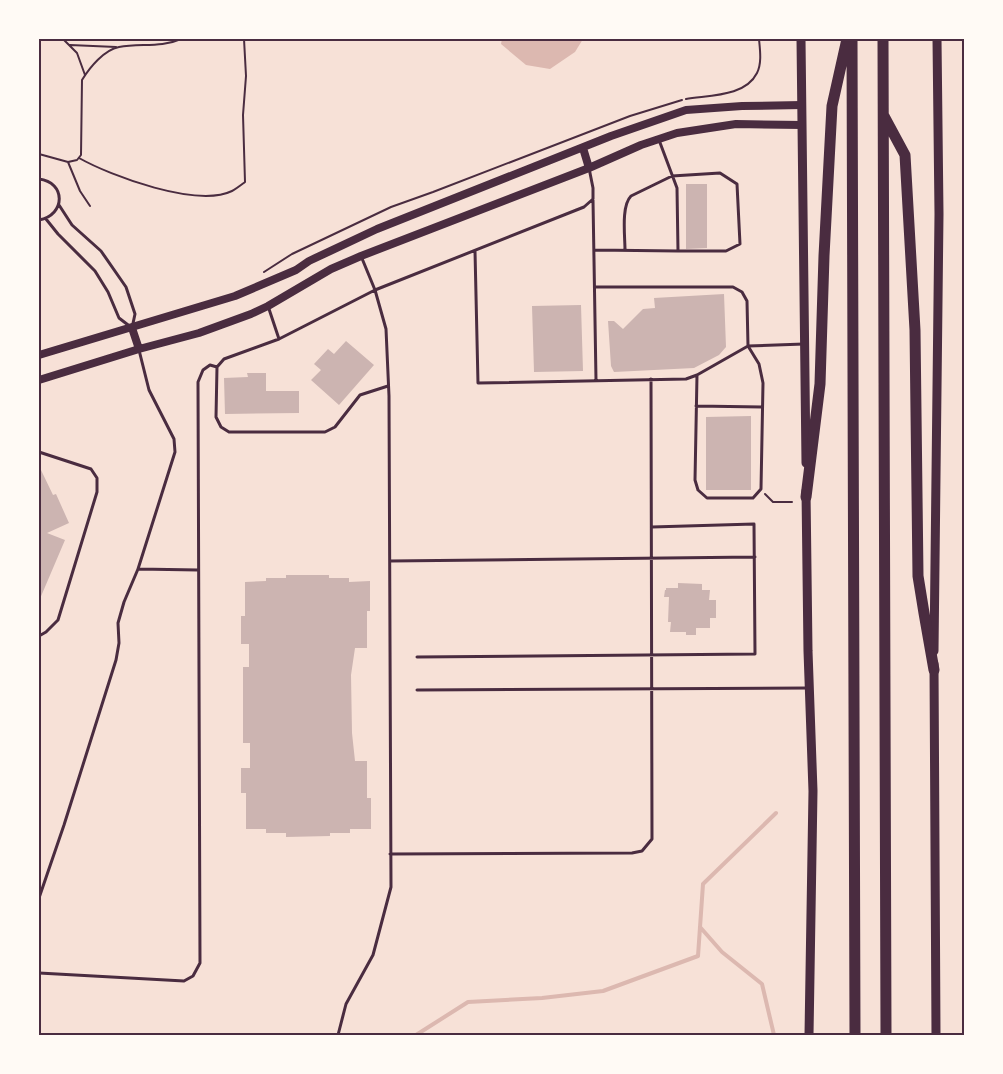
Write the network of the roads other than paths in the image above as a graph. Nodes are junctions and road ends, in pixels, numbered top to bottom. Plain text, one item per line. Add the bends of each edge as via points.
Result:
1 (801, 39) edge
2 (847, 39) edge
3 (852, 39) edge
4 (883, 39) edge
5 (937, 39) edge
6 (802, 105) junction
7 (883, 115) junction
8 (802, 125) junction
9 (658, 139) junction
10 (583, 148) junction
11 (589, 168) junction
12 (672, 176) junction
13 (39, 179) edge
14 (593, 199) junction
15 (59, 206) junction
16 (46, 219) junction
17 (39, 220) edge
18 (354, 240) junction
19 (594, 250) junction
20 (625, 250) junction
21 (475, 251) junction
22 (678, 251) junction
23 (361, 256) junction
24 (594, 287) junction
25 (375, 290) junction
26 (268, 306) junction
27 (132, 328) junction
28 (279, 339) junction
29 (805, 344) junction
30 (748, 346) junction
31 (139, 349) junction
32 (39, 355) edge
33 (217, 366) junction
34 (697, 375) junction
35 (651, 379) junction
36 (39, 380) edge
37 (596, 380) junction
38 (389, 386) junction
39 (696, 406) junction
40 (762, 407) junction
41 (39, 452) edge
42 (806, 497) junction
43 (652, 526) junction
44 (755, 557) junction
45 (652, 560) junction
46 (390, 561) junction
47 (138, 569) junction
48 (198, 570) junction
49 (39, 636) edge
50 (652, 656) junction
51 (417, 657) dead end
52 (934, 670) junction
53 (809, 688) junction
54 (652, 689) junction
55 (417, 690) dead end
56 (390, 854) junction
57 (39, 898) edge
58 (39, 972) edge
59 (338, 1035) edge
60 (809, 1035) edge
61 (855, 1035) edge
62 (886, 1035) edge
63 (936, 1035) edge

1 - 6 main road
2 - 42 highway via 832,106 820,384
3 - 61 highway
4 - 7 highway
5 - 52 main road via 939,214
6 - 8 main road
6 - 10 street via 686,110
7 - 52 highway via 905,155 915,330 918,576
7 - 62 highway
8 - 9 street via 736,124
8 - 29 main road
9 - 11 street
9 - 12 lane
10 - 11 street
10 - 18 street
11 - 14 lane
11 - 23 street
12 - 20 lane via 626,200
12 - 22 lane via 677,188
12 - 22 lane via 720,173 737,184 740,244 726,251
13 - 15 lane via 56,188
14 - 19 lane
14 - 21 lane via 584,207
15 - 16 lane
15 - 27 lane via 72,225 100,251 126,286 135,314
16 - 17 lane
16 - 27 lane via 95,271 119,318
18 - 23 street
18 - 27 street via 235,296
19 - 20 lane
19 - 24 lane
20 - 22 lane
21 - 25 lane
21 - 37 lane via 478,383
23 - 25 lane
23 - 26 street via 331,269
24 - 30 lane via 733,287 742,292 747,301
24 - 37 lane
25 - 28 lane
25 - 38 lane via 386,329
26 - 28 lane
26 - 31 street via 199,333
27 - 31 street
27 - 32 street
28 - 33 lane via 224,359
29 - 30 lane
29 - 42 main road
30 - 34 lane
30 - 40 lane via 759,364 763,383
31 - 36 street
31 - 47 lane via 149,390 174,439 175,452
33 - 38 lane via 216,417 220,427 228,432 324,432 336,427 360,395
33 - 48 lane via 210,365 203,370 198,382
34 - 35 lane via 686,379
34 - 39 lane
35 - 37 lane
35 - 43 lane
38 - 46 lane
39 - 40 lane
39 - 40 lane via 695,480 698,490 707,498 753,498 761,489
41 - 49 lane via 91,469 97,478 97,492 58,620
42 - 53 main road
43 - 44 lane via 754,524
43 - 45 lane
44 - 45 lane
44 - 50 lane via 755,654
45 - 46 lane
45 - 50 lane
46 - 56 lane
47 - 48 lane
47 - 57 lane via 118,623 116,660
48 - 58 lane via 200,963 193,976 184,982
50 - 51 lane
50 - 54 lane
52 - 63 main road
53 - 54 lane
53 - 60 main road via 813,791
54 - 55 lane
54 - 56 lane via 652,839 642,851
56 - 59 lane via 391,887 373,955 346,1004

